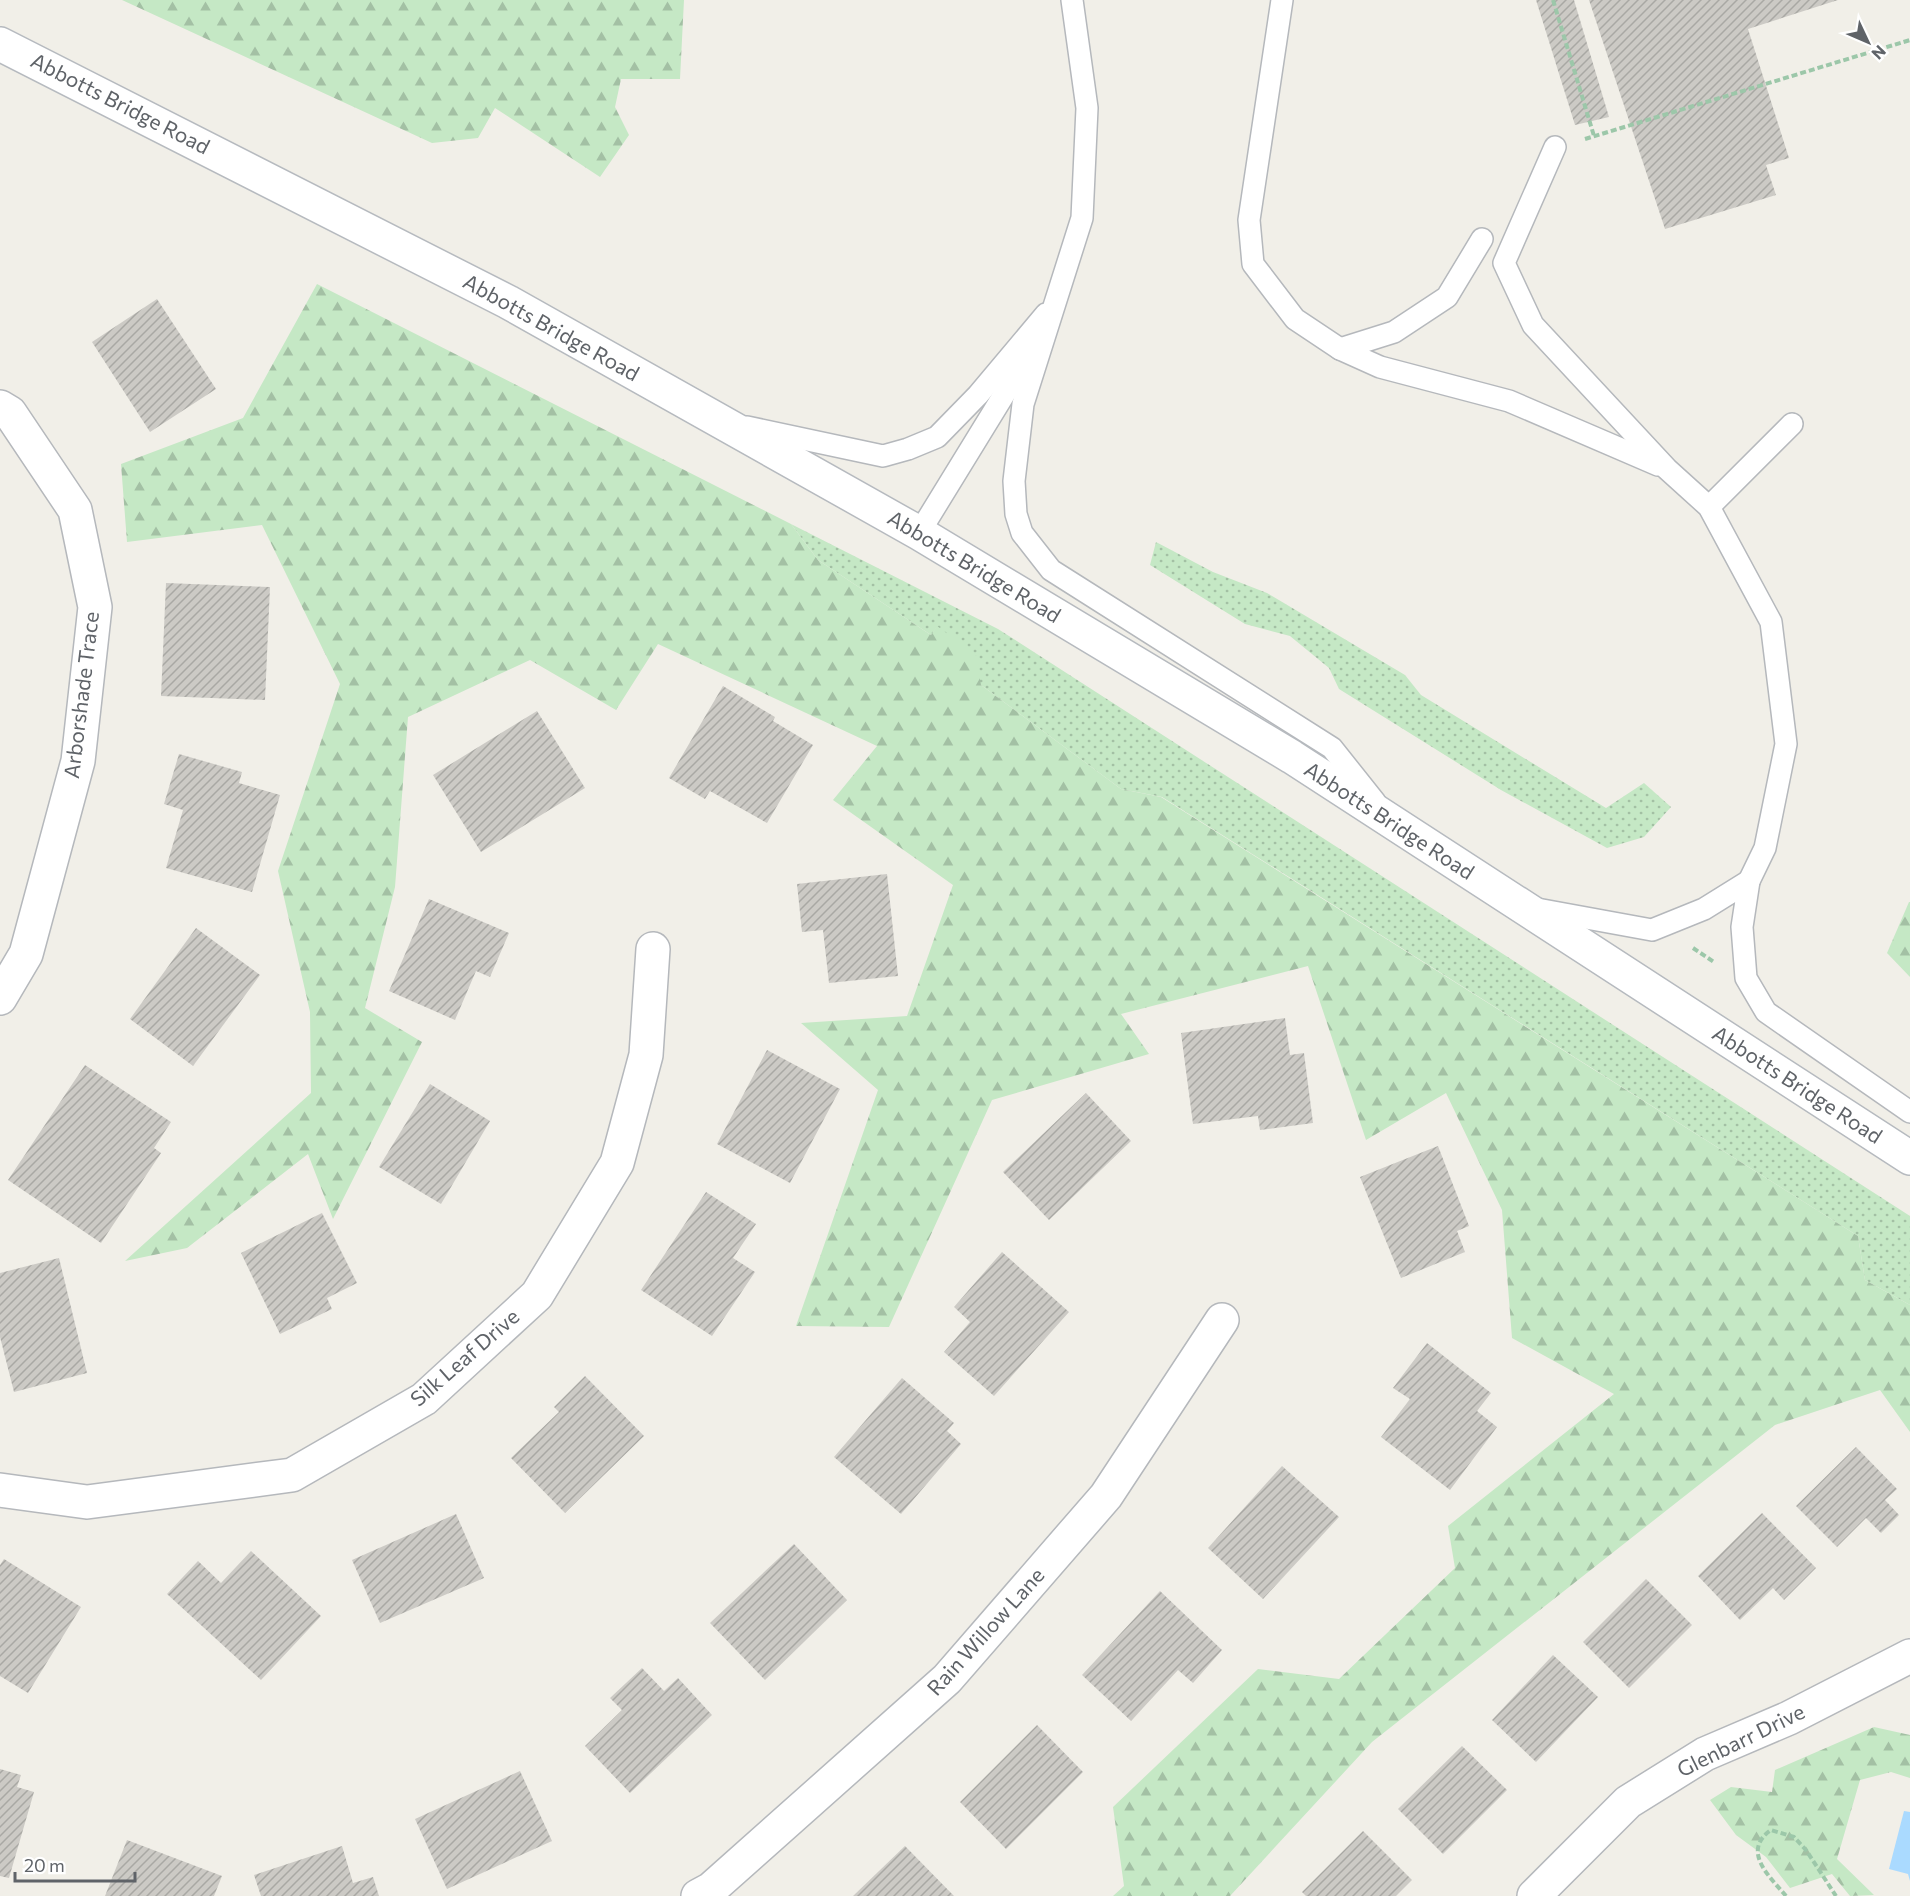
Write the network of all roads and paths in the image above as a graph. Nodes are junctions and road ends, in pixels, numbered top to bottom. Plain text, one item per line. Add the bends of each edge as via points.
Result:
1 (1072, 0) edge
2 (1282, 0) edge
3 (1553, 0) edge
4 (1910, 40) edge
5 (0, 44) edge
6 (1594, 136) junction
7 (1555, 147) joint
8 (1482, 239) dead end
9 (1052, 306) junction
10 (1340, 349) junction
11 (0, 407) edge
12 (718, 421) junction
13 (1792, 424) dead end
14 (1667, 469) junction
15 (1709, 507) junction
16 (919, 533) junction
17 (1390, 822) junction
18 (1749, 881) junction
19 (1522, 907) junction
20 (653, 949) dead end
21 (0, 998) edge
22 (1910, 1112) edge
23 (1910, 1158) edge
24 (1222, 1320) dead end
25 (0, 1490) edge
26 (1910, 1656) edge
27 (698, 1896) edge
28 (1534, 1896) edge
29 (1786, 1896) edge
30 (1836, 1896) edge

1 - 9 lane via 1087,108 1082,218
2 - 10 lane via 1249,220 1253,264 1295,320
3 - 6 path
4 - 6 path
5 - 12 street, Abbotts Bridge Road via 508,302
6 - 7 path
7 - 14 lane via 1504,263 1533,325
8 - 10 lane via 1447,297 1394,332
9 - 12 lane via 978,395 937,437 908,449 883,456
9 - 16 lane via 1005,393
9 - 17 lane via 1023,404 1014,481 1016,514 1022,533 1051,570 1332,748
10 - 14 lane via 1380,367 1509,400
11 - 21 street, Arborshade Trace via 10,413 75,510 95,607 78,761 26,954
12 - 16 street, Abbotts Bridge Road
13 - 15 lane
14 - 15 lane
15 - 18 lane via 1771,622 1786,744 1765,848
16 - 17 street, Abbotts Bridge Road via 1292,758
17 - 19 street, Abbotts Bridge Road
18 - 19 lane via 1704,909 1653,930
18 - 22 lane via 1742,927 1746,978 1766,1012
19 - 23 street, Abbotts Bridge Road
20 - 25 street, Silk Leaf Drive via 646,1055 617,1163 537,1294 424,1399 291,1475 87,1502
24 - 27 street, Rain Willow Lane via 1106,1496 947,1679 720,1881
26 - 28 street, Glenbarr Drive via 1789,1718 1705,1754 1628,1802
29 - 30 path via 1762,1867 1756,1849 1760,1838 1771,1830 1794,1837

